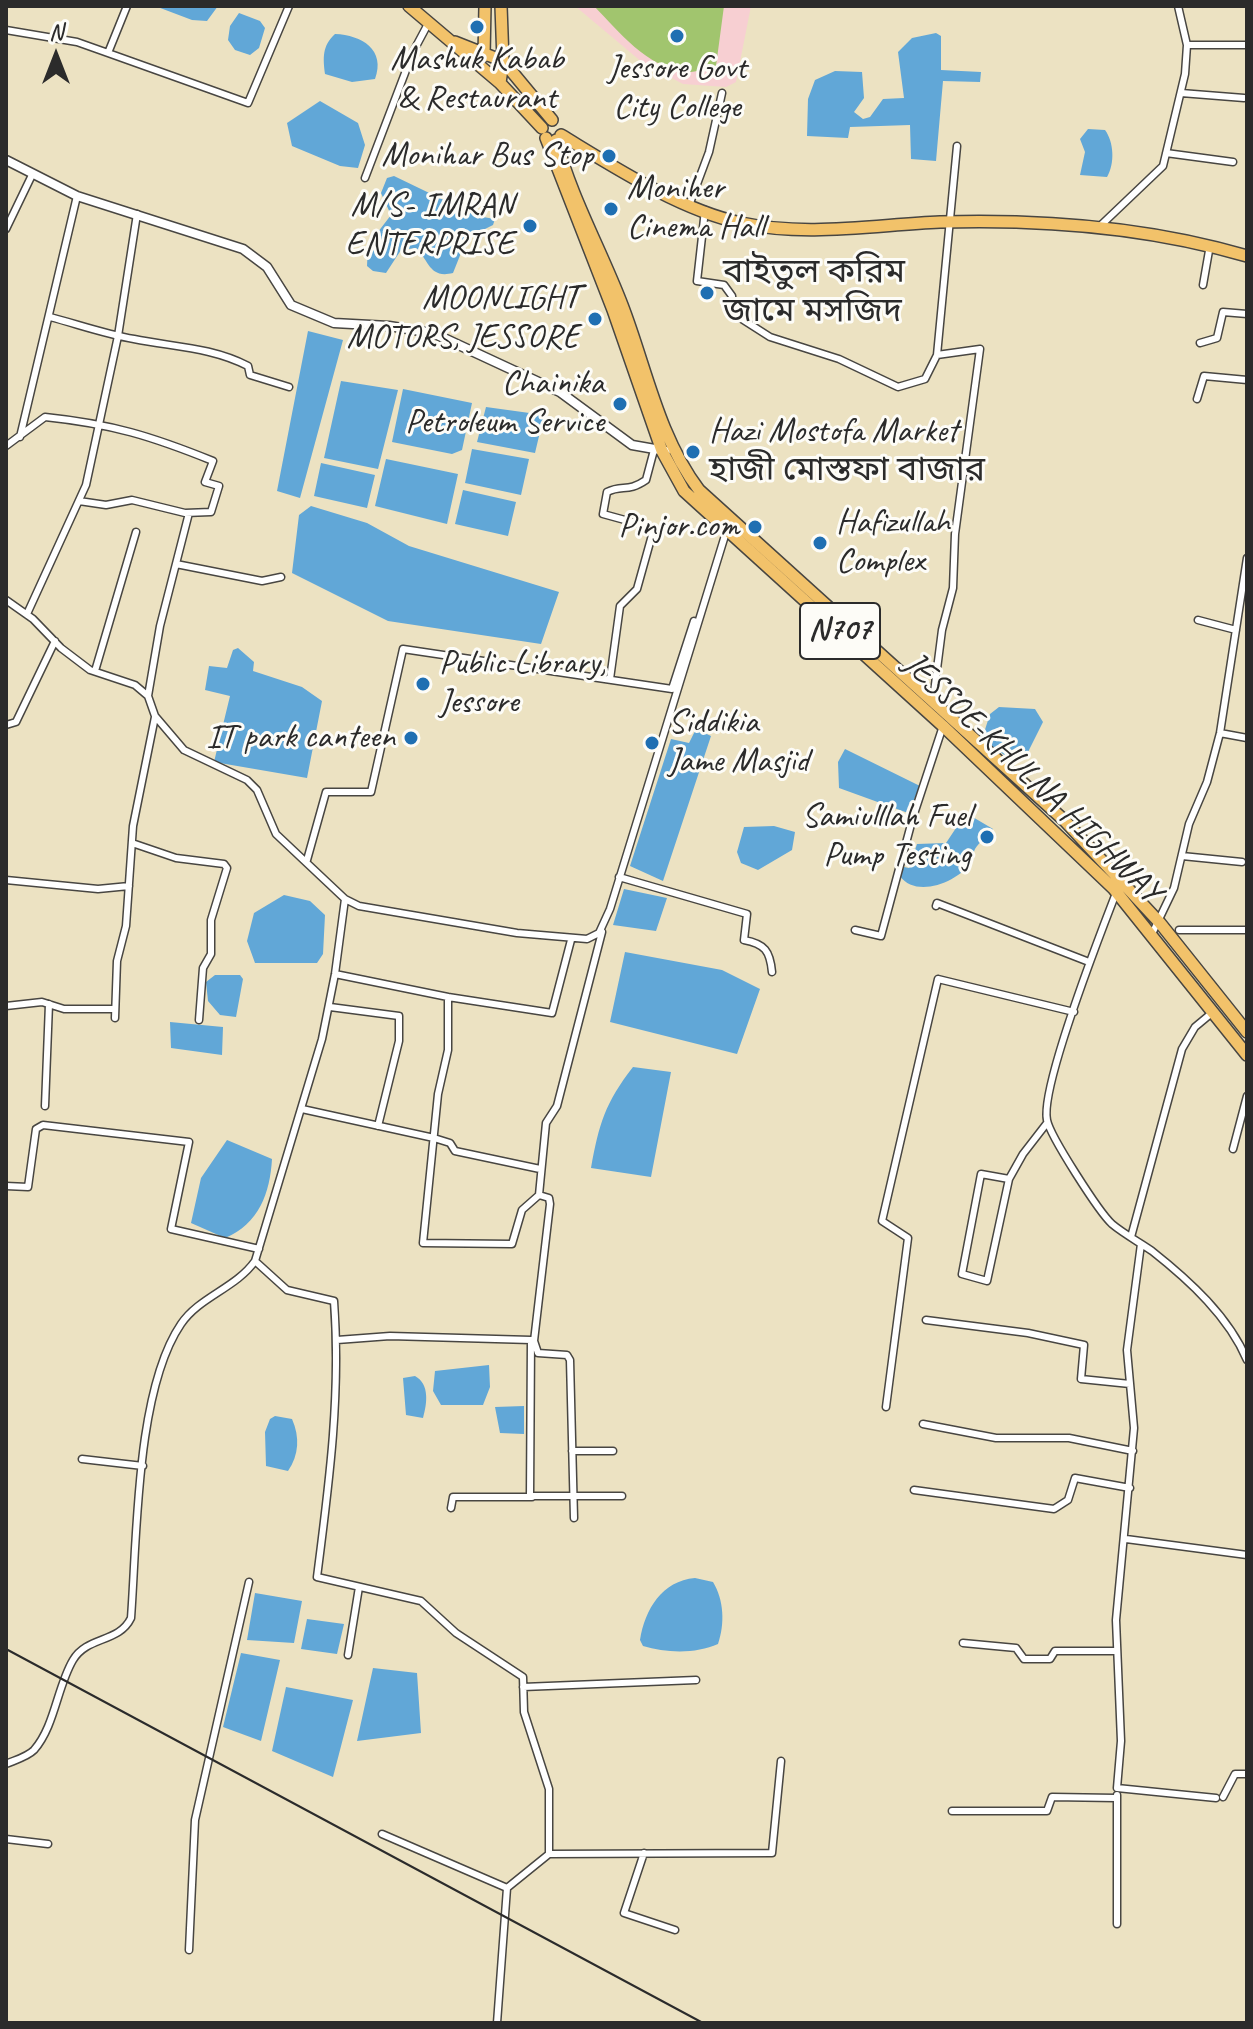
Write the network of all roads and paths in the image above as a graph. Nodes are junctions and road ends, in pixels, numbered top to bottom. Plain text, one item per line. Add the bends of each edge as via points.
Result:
1 (127, 6) edge
2 (289, 6) edge
3 (409, 6) edge
4 (485, 6) edge
5 (501, 6) edge
6 (1178, 6) edge
7 (429, 22) junction
8 (6, 30) edge
9 (450, 41) junction
10 (1187, 45) junction
11 (1247, 45) edge
12 (485, 52) junction
13 (108, 53) junction
14 (503, 61) junction
15 (482, 68) junction
16 (500, 83) junction
17 (722, 93) dead end
18 (1181, 93) junction
19 (1244, 98) dead end
20 (552, 120) junction
21 (551, 135) junction
22 (957, 146) dead end
23 (1166, 153) junction
24 (6, 160) edge
25 (1233, 162) dead end
26 (32, 175) junction
27 (365, 178) dead end
28 (77, 196) junction
29 (690, 203) junction
30 (705, 210) junction
31 (137, 214) junction
32 (948, 222) junction
33 (1098, 228) junction
34 (6, 229) edge
35 (1210, 245) junction
36 (1247, 256) edge
37 (1203, 285) dead end
38 (1247, 314) edge
39 (50, 317) junction
40 (118, 336) junction
41 (1200, 343) dead end
42 (937, 355) junction
43 (1247, 380) edge
44 (289, 387) dead end
45 (1197, 399) dead end
46 (100, 423) junction
47 (20, 437) junction
48 (6, 446) edge
49 (664, 450) junction
50 (79, 501) junction
51 (189, 513) junction
52 (726, 527) junction
53 (136, 532) dead end
54 (1247, 558) edge
55 (176, 564) junction
56 (281, 577) dead end
57 (6, 600) edge
58 (27, 614) junction
59 (1198, 620) dead end
60 (1236, 630) junction
61 (55, 641) junction
62 (95, 671) junction
63 (610, 679) junction
64 (148, 696) junction
65 (933, 700) junction
66 (155, 716) junction
67 (6, 725) edge
68 (943, 726) junction
69 (1220, 733) junction
70 (1247, 738) edge
71 (132, 843) junction
72 (1182, 856) junction
73 (307, 860) junction
74 (1242, 862) dead end
75 (619, 877) junction
76 (6, 880) edge
77 (129, 886) junction
78 (1116, 893) junction
79 (345, 899) junction
80 (936, 906) dead end
81 (1160, 923) junction
82 (604, 924) junction
83 (855, 930) dead end
84 (1179, 930) dead end
85 (1247, 930) edge
86 (1151, 936) junction
87 (571, 940) junction
88 (1089, 962) junction
89 (772, 972) dead end
90 (335, 974) junction
91 (448, 997) junction
92 (49, 1004) junction
93 (6, 1006) edge
94 (330, 1007) junction
95 (115, 1009) junction
96 (1074, 1012) junction
97 (1213, 1012) junction
98 (115, 1018) dead end
99 (199, 1020) dead end
100 (1247, 1032) edge
101 (1247, 1055) edge
102 (1247, 1096) edge
103 (45, 1106) dead end
104 (302, 1109) junction
105 (1047, 1123) junction
106 (378, 1126) junction
107 (434, 1138) junction
108 (1233, 1149) dead end
109 (540, 1169) junction
110 (1009, 1179) junction
111 (6, 1186) edge
112 (539, 1195) junction
113 (1131, 1237) junction
114 (1141, 1244) junction
115 (259, 1249) junction
116 (255, 1261) junction
117 (926, 1320) dead end
118 (337, 1340) junction
119 (1247, 1360) edge
120 (1130, 1384) junction
121 (886, 1407) dead end
122 (923, 1424) dead end
123 (572, 1451) junction
124 (613, 1451) dead end
125 (1133, 1451) junction
126 (82, 1459) dead end
127 (143, 1466) junction
128 (1130, 1488) junction
129 (914, 1490) dead end
130 (573, 1496) junction
131 (622, 1496) dead end
132 (532, 1497) junction
133 (451, 1508) dead end
134 (574, 1518) dead end
135 (1126, 1539) junction
136 (1247, 1555) edge
137 (249, 1582) dead end
138 (359, 1587) junction
139 (963, 1643) dead end
140 (1116, 1651) junction
141 (348, 1655) dead end
142 (696, 1680) dead end
143 (523, 1687) junction
144 (781, 1761) dead end
145 (6, 1764) edge
146 (1247, 1774) edge
147 (1117, 1788) junction
148 (1116, 1798) junction
149 (952, 1811) dead end
150 (382, 1834) dead end
151 (6, 1839) edge
152 (48, 1844) dead end
153 (644, 1853) junction
154 (549, 1854) junction
155 (507, 1888) junction
156 (1117, 1924) dead end
157 (675, 1930) dead end
158 (189, 1950) dead end
159 (497, 2023) edge

1 - 13 street
2 - 13 street via 248,103
3 - 7 highway, N707
4 - 12 highway
5 - 14 highway
6 - 10 street
7 - 9 highway, N707
7 - 27 street
8 - 13 street
9 - 12 highway, N707
9 - 15 highway, N707
10 - 11 street
10 - 18 street
12 - 14 highway, N707
12 - 15 highway
14 - 16 highway
14 - 20 highway, N707
15 - 16 highway, JESSOE-KHULNA HIGHWAY / N707
16 - 21 highway, JESSOE-KHULNA HIGHWAY / N707
17 - 29 street
18 - 19 street
18 - 23 street
20 - 21 highway
20 - 21 highway, N707 via 561,125
21 - 29 highway via 646,187
21 - 49 highway, JESSOE-KHULNA HIGHWAY / N707
22 - 32 street
23 - 25 street
23 - 33 street via 1163,166
24 - 26 street
26 - 28 street
26 - 34 street
28 - 31 street
28 - 39 street
29 - 30 highway
30 - 32 highway via 739,223 794,231
30 - 42 street via 697,281 724,285 734,314 770,337 839,359 898,387 925,379
31 - 40 street
31 - 49 street via 243,249 267,267 291,305 334,323 433,333 560,392 632,445
32 - 33 highway via 1055,222
32 - 42 street
33 - 35 highway
35 - 36 highway
35 - 37 street
38 - 41 street via 1223,312 1217,338
39 - 40 street
39 - 47 street
40 - 44 street via 178,343 233,358 248,366 250,375
40 - 46 street
42 - 65 street via 980,349 955,534 953,588
43 - 45 street via 1204,376
46 - 47 street via 45,417
46 - 50 street
46 - 51 street via 144,433 213,461 205,482 219,486 211,512
47 - 48 street
49 - 52 highway, JESSOE-KHULNA HIGHWAY / N707 via 684,491
49 - 63 street via 646,480 632,490 607,492 603,514 654,528 637,589 620,606
49 - 65 highway, JESSOE-KHULNA HIGHWAY / N707 via 699,490
50 - 51 street via 106,505 132,500
50 - 58 street
51 - 55 street
52 - 63 street via 672,689
52 - 68 highway, JESSOE-KHULNA HIGHWAY / N707
52 - 75 street
53 - 62 street
54 - 60 street
55 - 56 street via 262,581
55 - 64 street
57 - 58 street
58 - 61 street
59 - 60 street
60 - 69 street
61 - 62 street
61 - 67 street via 16,722
62 - 64 street via 135,685
63 - 73 street via 403,649 371,792 326,792
64 - 66 street
65 - 81 highway, JESSOE-KHULNA HIGHWAY / N707 via 1065,821
66 - 71 street
66 - 73 street via 184,750 247,780 257,790 276,834
68 - 78 highway, JESSOE-KHULNA HIGHWAY / N707
68 - 83 street via 881,936
69 - 70 street
69 - 72 street
71 - 77 street
71 - 99 street via 227,868 211,920 211,954 203,968
72 - 74 street
72 - 81 street
73 - 79 street
75 - 82 street
75 - 89 street via 747,914 744,940 761,943 770,954
76 - 77 street via 98,889
77 - 95 street
78 - 86 highway, JESSOE-KHULNA HIGHWAY / N707
78 - 88 street
79 - 87 street via 359,906
79 - 90 street
80 - 88 street
81 - 86 street
81 - 100 highway, JESSOE-KHULNA HIGHWAY / N707
82 - 87 street via 595,938
82 - 109 street via 557,1106 546,1123
84 - 85 street
86 - 97 highway, JESSOE-KHULNA HIGHWAY / N707
87 - 91 street via 552,1013
88 - 96 street
90 - 91 street
90 - 94 street
91 - 107 street via 448,1050
92 - 93 street
92 - 95 street
92 - 103 street
94 - 104 street
94 - 106 street via 399,1016 399,1041
95 - 98 street
96 - 105 street via 1046,1108
96 - 121 street via 938,979 882,1221 908,1238
97 - 101 highway, JESSOE-KHULNA HIGHWAY / N707
97 - 113 street via 1195,1027 1182,1049
102 - 108 street
104 - 106 street
104 - 115 street
105 - 110 street
105 - 113 street via 1101,1211
106 - 107 street
107 - 109 street via 450,1143 455,1151
107 - 112 street via 423,1243 512,1244 522,1210
109 - 112 street
110 - 110 street via 987,1281 962,1274 981,1174
111 - 115 street via 28,1187 36,1129 43,1125 189,1142 171,1229
112 - 123 street via 549,1198 550,1204 534,1341 538,1353 567,1355 570,1360
113 - 114 street
114 - 119 street via 1219,1313
114 - 120 street via 1127,1350
115 - 116 street
116 - 118 street via 287,1290 334,1301
116 - 127 street via 238,1281 183,1319 175,1332 157,1384
117 - 120 street via 1084,1345 1081,1379
118 - 132 street via 531,1340
118 - 138 street via 336,1430 317,1577
120 - 125 street
122 - 125 street via 996,1438 1069,1438
123 - 124 street
123 - 130 street
125 - 128 street
126 - 127 street
127 - 145 street via 131,1618 114,1636 82,1647 45,1733 32,1753
128 - 129 street via 1075,1478 1068,1500 1054,1509
128 - 135 street
130 - 131 street
130 - 132 street
130 - 134 street
132 - 133 street via 453,1497
135 - 136 street
135 - 140 street
137 - 158 street via 195,1820
138 - 141 street
138 - 143 street via 421,1601 456,1633 523,1677
139 - 140 street via 1016,1648 1024,1659 1050,1659 1055,1651
140 - 147 street via 1121,1741
142 - 143 street
143 - 154 street via 524,1712 549,1789
144 - 153 street via 772,1853
146 - 147 street via 1235,1774 1220,1798
147 - 148 street
148 - 149 street via 1052,1797 1047,1811
148 - 156 street
150 - 155 street
151 - 152 street
153 - 154 street
153 - 157 street via 624,1913
154 - 155 street
155 - 159 street

